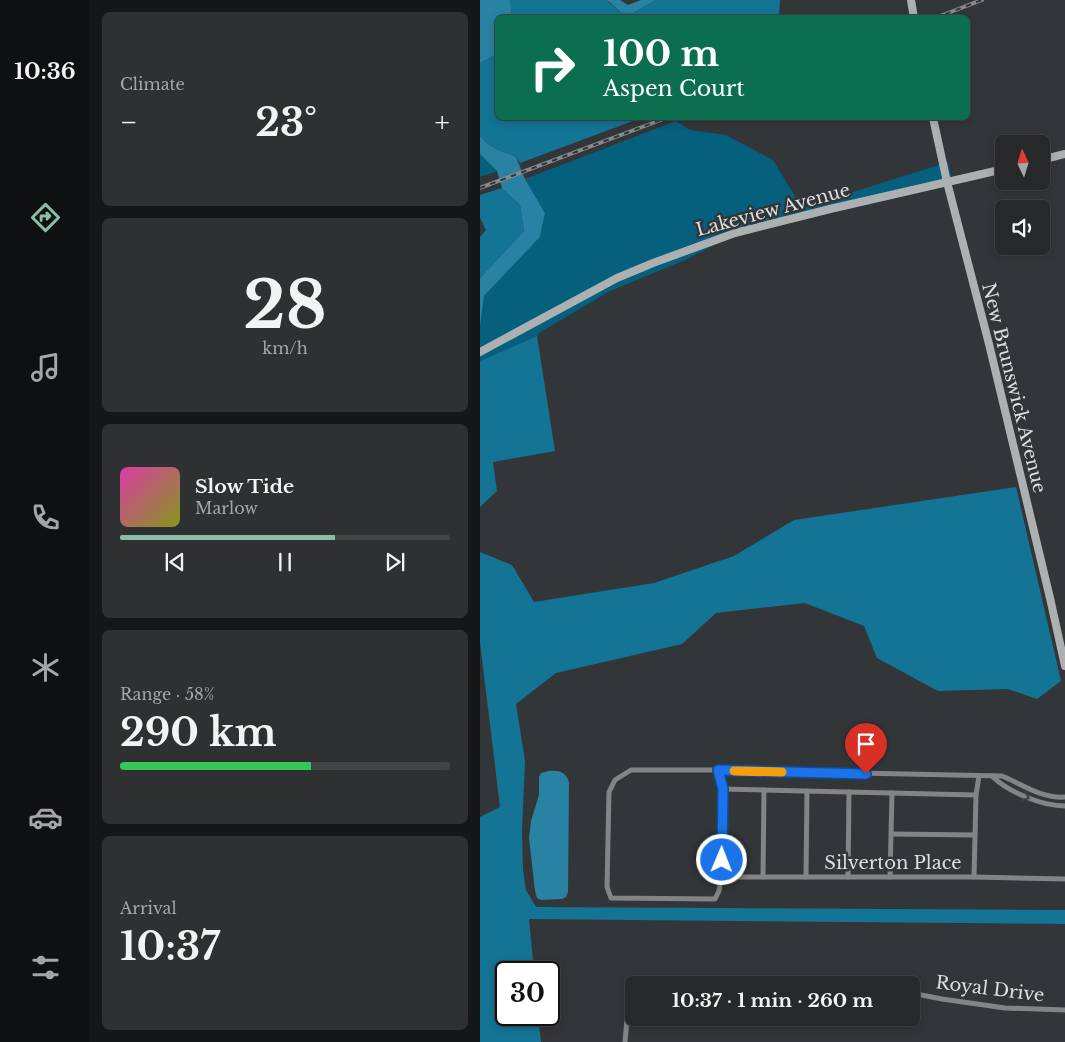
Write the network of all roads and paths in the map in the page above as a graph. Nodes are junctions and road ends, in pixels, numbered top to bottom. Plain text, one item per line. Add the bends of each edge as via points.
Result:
1 (910, 0) edge
2 (913, 15) edge
3 (933, 120) edge
4 (1065, 154) edge
5 (1050, 158) edge
6 (995, 171) edge
7 (947, 182) junction
8 (480, 352) edge
9 (1065, 666) edge
10 (718, 770) junction
11 (979, 776) junction
12 (992, 776) junction
13 (723, 789) junction
14 (764, 790) junction
15 (807, 791) junction
16 (849, 792) junction
17 (892, 793) junction
18 (976, 795) junction
19 (1065, 797) edge
20 (1065, 806) edge
21 (892, 834) junction
22 (975, 835) junction
23 (763, 877) junction
24 (806, 877) junction
25 (848, 877) junction
26 (890, 877) junction
27 (974, 877) junction
28 (722, 878) junction
29 (1065, 879) edge
30 (920, 995) edge
31 (1065, 1010) edge
32 (626, 1026) edge
33 (625, 1042) edge

1 - 2 street
3 - 7 street, New Brunswick Avenue
4 - 5 street
6 - 7 street, Lakeview Avenue
7 - 8 street, Lakeview Avenue via 735,233 694,247 617,278
7 - 9 street, New Brunswick Avenue
10 - 11 street
10 - 13 street
10 - 28 street via 631,770 615,780 609,792 607,887 611,898 715,899
11 - 12 street
11 - 18 street
12 - 19 street via 1002,776 1040,794
12 -> 20 street via 998,783 1037,802
13 - 14 street
13 - 28 street
14 - 15 street
14 - 23 street
15 - 16 street
15 - 24 street
16 - 17 street
16 - 25 street
17 - 18 street
17 - 21 street
18 - 22 street
21 - 22 street
21 - 26 street
22 - 27 street
23 - 24 street, Silverton Place
23 - 28 street, Silverton Place
24 - 25 street, Silverton Place
25 - 26 street, Silverton Place
26 - 27 street, Silverton Place
27 - 29 street, Silverton Place
30 - 31 street, Royal Drive via 1005,1008
32 - 33 street

